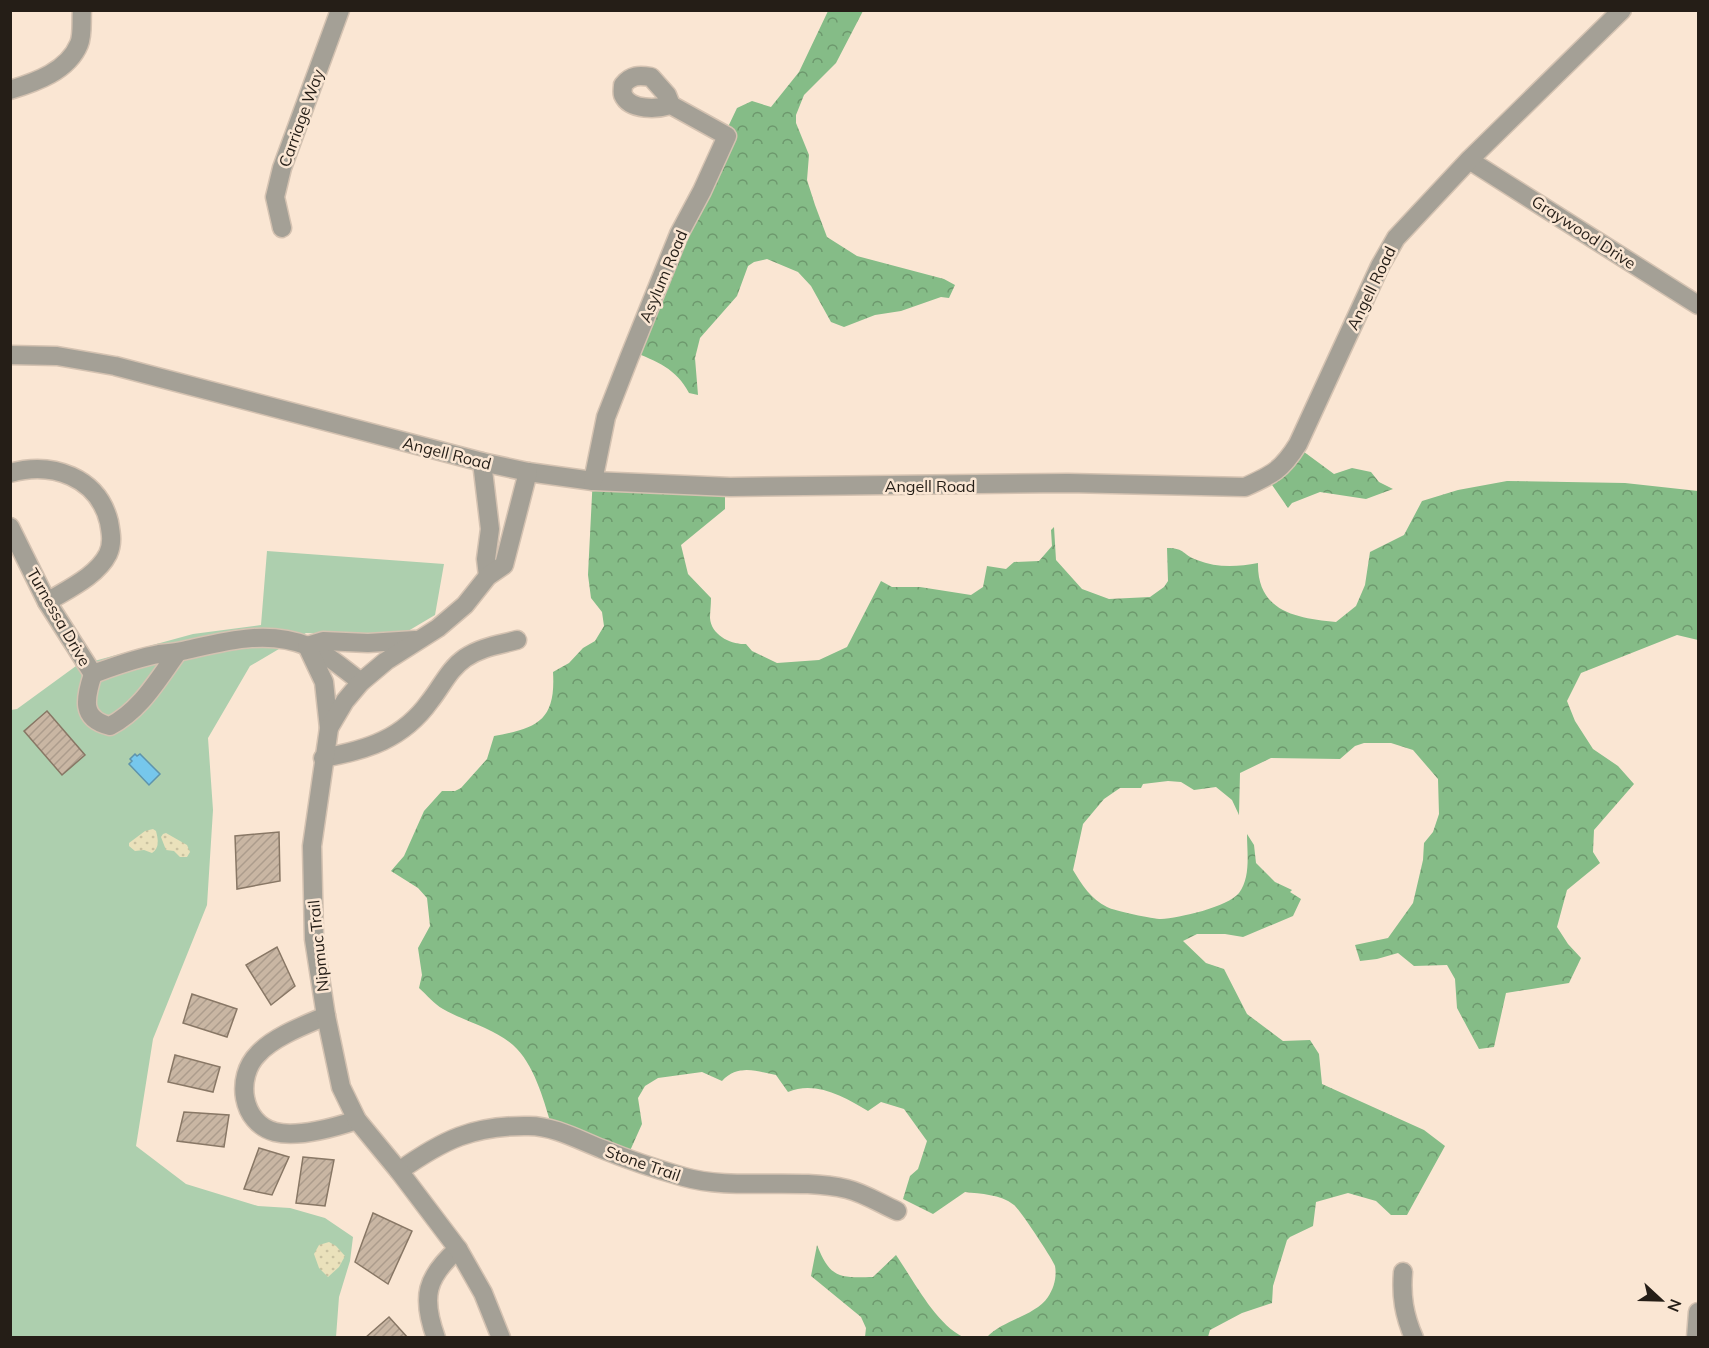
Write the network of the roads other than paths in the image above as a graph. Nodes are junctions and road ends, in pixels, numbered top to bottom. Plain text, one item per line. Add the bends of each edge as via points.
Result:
1 (82, 10) edge
2 (340, 10) edge
3 (1622, 10) edge
4 (10, 90) edge
5 (671, 105) dead end
6 (1469, 160) junction
7 (282, 228) dead end
8 (1698, 306) edge
9 (10, 355) edge
10 (482, 462) junction
11 (528, 472) junction
12 (10, 473) edge
13 (593, 481) junction
14 (10, 527) edge
15 (488, 576) junction
16 (47, 602) junction
17 (517, 639) dead end
18 (417, 640) junction
19 (307, 646) junction
20 (178, 652) junction
21 (93, 674) junction
22 (361, 682) junction
23 (328, 728) junction
24 (323, 758) junction
25 (326, 1016) junction
26 (357, 1120) junction
27 (399, 1171) junction
28 (897, 1211) dead end
29 (458, 1249) junction
30 (1403, 1272) dead end
31 (1698, 1312) edge
32 (436, 1338) edge
33 (501, 1338) edge
34 (1414, 1338) edge
35 (1696, 1338) edge

1 - 4 street via 80,42 70,59 42,80
2 - 7 street, Carriage Way via 282,168 275,197
3 - 6 street, Angell Road
5 - 13 street, Asylum Road via 727,136 679,234 606,417
6 - 8 street, Graywood Drive
6 - 13 street, Angell Road via 1396,238 1380,264 1287,463 1245,487 1068,483 730,487
9 - 10 street, Angell Road via 57,356 115,366
10 - 11 street, Angell Road
10 - 15 street via 490,529
11 - 13 street, Angell Road
11 - 15 street, Nipmuc Trail via 504,565
12 - 16 street via 37,468 78,478 92,489 107,516 111,545 107,555 84,579
14 - 16 street, Turnessa Drive
15 - 18 street, Nipmuc Trail via 465,605
16 - 21 street, Turnessa Drive
17 - 24 street via 480,649 455,666 419,714 381,744
18 - 19 street via 323,641
18 - 22 street, Nipmuc Trail
19 - 20 street via 272,638 250,638
19 - 22 street
19 - 23 street via 324,682
20 - 21 street via 124,662
20 - 21 street via 141,703 110,726 98,723 88,713 87,694
22 - 23 street, Nipmuc Trail
23 - 24 street, Nipmuc Trail
24 - 25 street, Nipmuc Trail via 312,846 312,905
25 - 26 street, Nipmuc Trail via 341,1087
25 - 26 street via 260,1051 251,1062 243,1093 258,1124 276,1133 324,1130
26 - 27 street, Nipmuc Trail
27 - 28 street, Stone Trail via 431,1149 473,1131 531,1126 550,1129 686,1178 809,1184 849,1190
27 - 29 street, Nipmuc Trail
29 - 32 street via 439,1268 428,1288 429,1315
29 - 33 street, Nipmuc Trail via 483,1293
30 - 34 street via 1405,1313
31 - 35 street

